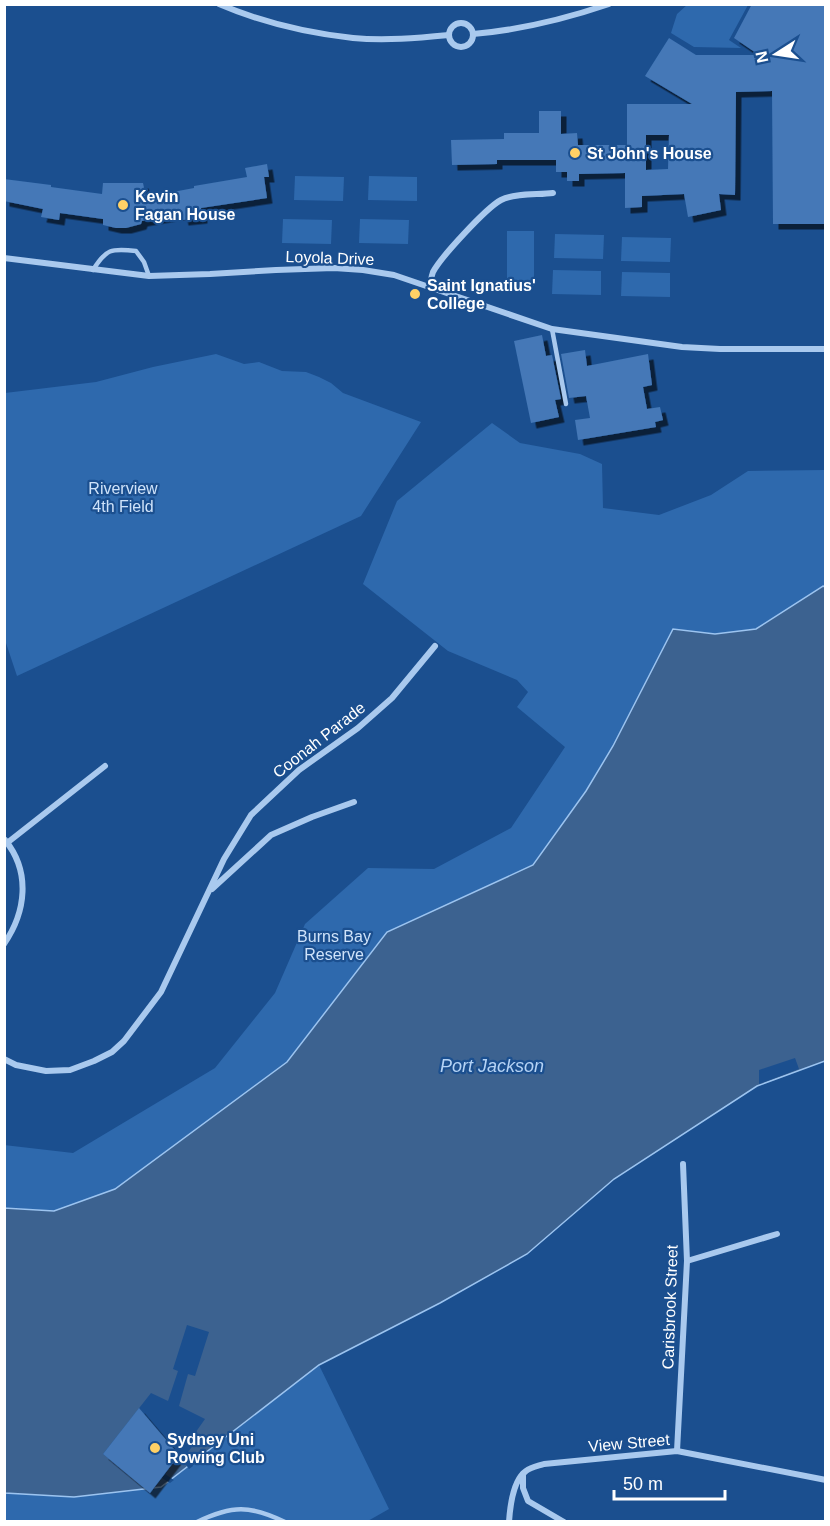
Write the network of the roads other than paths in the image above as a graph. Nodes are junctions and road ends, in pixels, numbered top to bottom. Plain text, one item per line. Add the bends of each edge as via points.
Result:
1 (219, 4) edge
2 (609, 4) edge
3 (473, 34) junction
4 (449, 35) junction
5 (553, 193) dead end
6 (4, 258) edge
7 (93, 270) junction
8 (149, 276) junction
9 (429, 286) junction
10 (552, 328) junction
11 (825, 349) edge
12 (566, 404) dead end
13 (435, 646) dead end
14 (105, 766) dead end
15 (354, 802) dead end
16 (6, 841) edge
17 (209, 891) junction
18 (4, 945) edge
19 (4, 1059) edge
20 (683, 1164) dead end
21 (777, 1234) dead end
22 (687, 1261) junction
23 (677, 1451) junction
24 (523, 1473) junction
25 (825, 1480) edge
26 (197, 1521) edge
27 (285, 1521) edge
28 (509, 1521) edge
29 (564, 1521) edge

1 - 4 street via 266,21 353,38
2 - 3 street via 538,24
3 - 4 street via 468,25 461,23
3 - 4 street via 468,45 460,46
5 - 9 street via 501,200 447,252
6 - 7 street, Loyola Drive
7 - 8 street, Loyola Drive
7 - 8 lane via 102,256 117,249 136,251
8 - 9 street, Loyola Drive via 334,268 394,275
9 - 10 street, Loyola Drive
10 - 11 street, Loyola Drive via 720,350
10 - 12 lane
13 - 17 street, Coonah Parade via 392,698 299,770 251,815
14 - 16 street
15 - 17 street, Coonah Parade via 271,835
16 - 18 street via 20,868 23,893 18,921
17 - 19 street, Coonah Parade via 160,992 112,1052 70,1070 46,1071
20 - 22 street, Carisbrook Street
21 - 22 street
22 - 23 street, Carisbrook Street
23 - 24 street, View Street via 544,1464
23 - 25 street, View Street
24 - 28 street via 512,1497
24 - 29 street via 528,1501
26 - 27 lane via 245,1508

